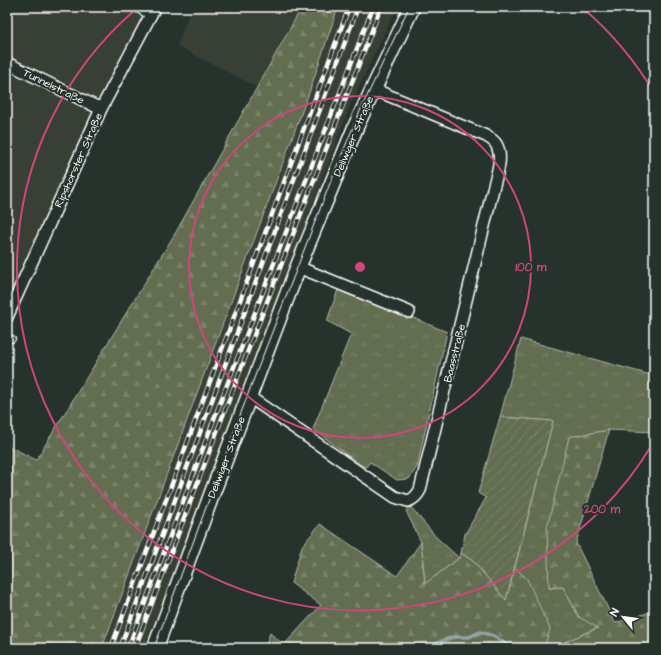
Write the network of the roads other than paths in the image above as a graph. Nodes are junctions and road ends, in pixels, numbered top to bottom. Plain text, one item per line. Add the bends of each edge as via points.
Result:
1 (133, 7) edge
2 (412, 7) edge
3 (153, 12) edge
4 (7, 63) edge
5 (373, 89) junction
6 (101, 109) junction
7 (298, 267) junction
8 (410, 312) dead end
9 (7, 317) edge
10 (248, 396) junction
11 (155, 648) edge

1 - 3 lane
2 - 5 main road, Dellwiger Straße
3 - 6 street, Ripshorster Straße
4 - 6 street, Tunnelstraße
5 - 7 main road, Dellwiger Straße
5 - 10 street, Baasstraße via 486,136 496,143 499,153 498,169 420,490 414,499 408,502 395,497
6 - 9 street, Ripshorster Straße
7 - 8 street
7 - 10 main road, Dellwiger Straße
10 - 11 main road, Dellwiger Straße

